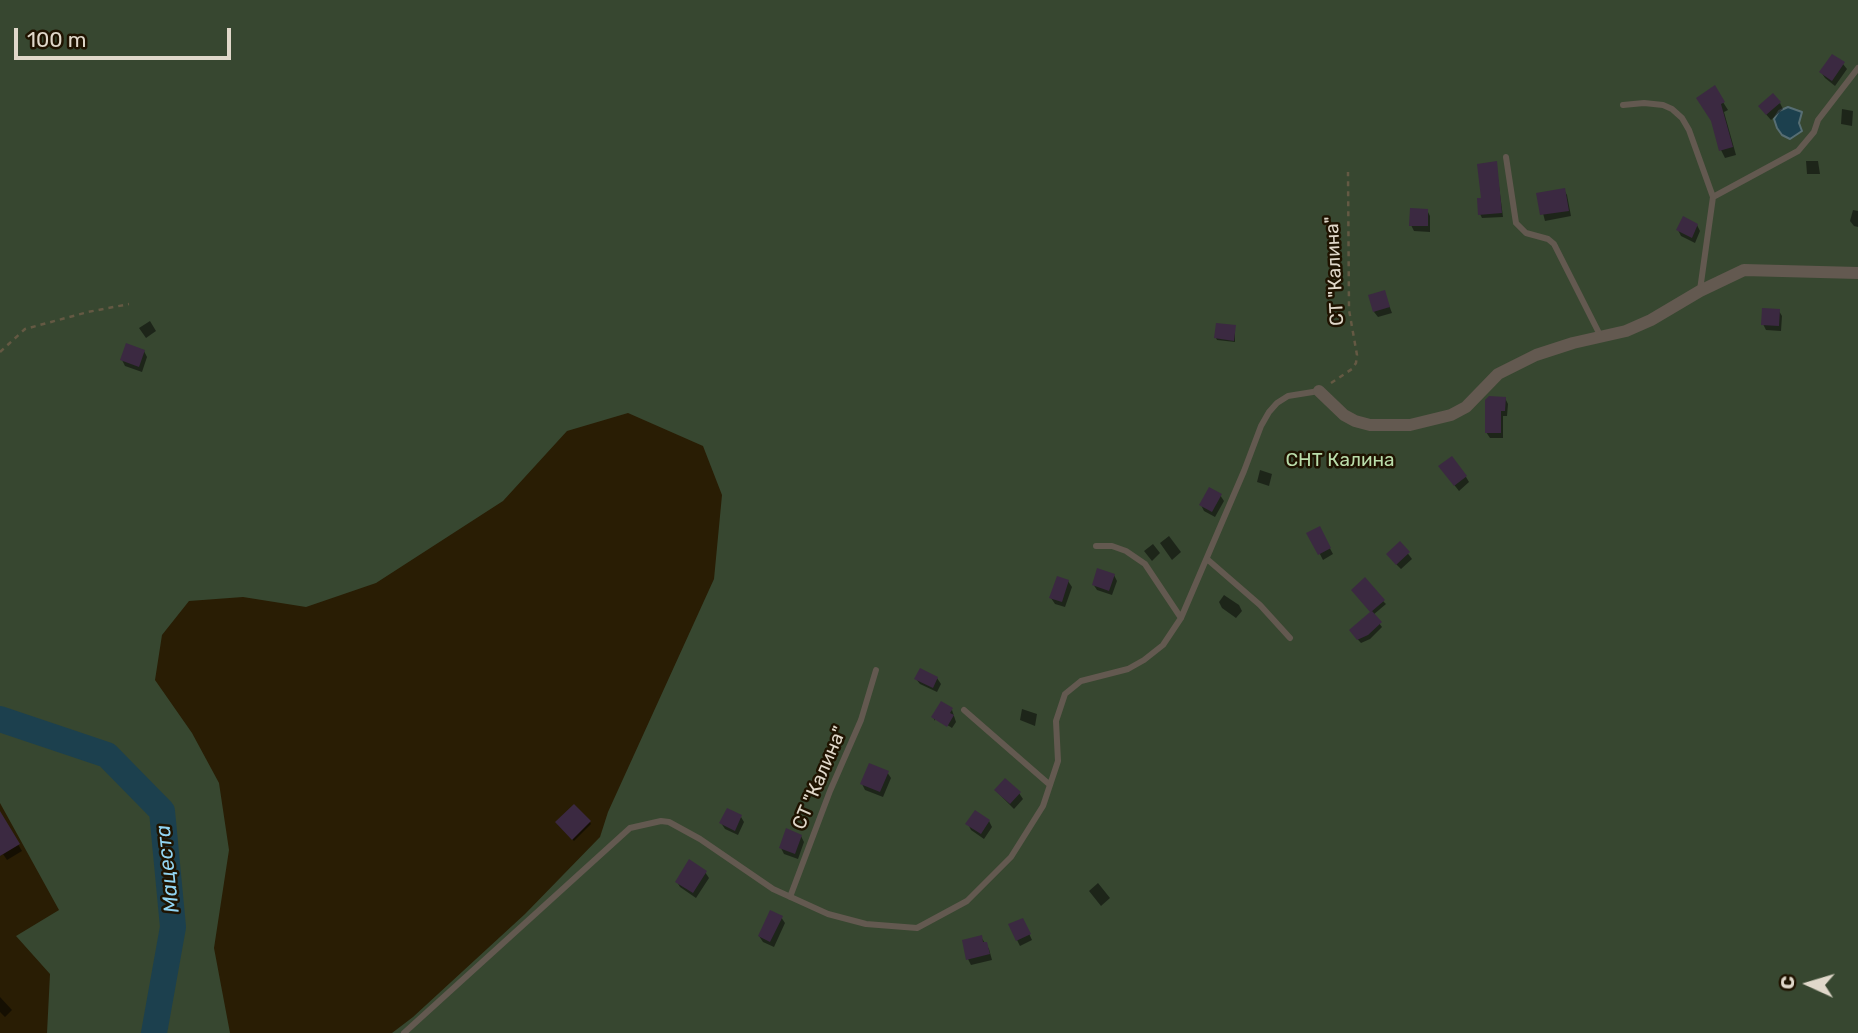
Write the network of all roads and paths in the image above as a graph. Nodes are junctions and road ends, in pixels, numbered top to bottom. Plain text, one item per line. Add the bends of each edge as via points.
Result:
1 (1858, 68) edge
2 (1623, 105) dead end
3 (1506, 157) dead end
4 (1348, 173) dead end
5 (1713, 197) junction
6 (1858, 273) edge
7 (1700, 292) junction
8 (129, 304) dead end
9 (1601, 337) junction
10 (0, 352) edge
11 (1319, 391) junction
12 (1096, 546) dead end
13 (1207, 559) junction
14 (1181, 618) junction
15 (1290, 638) dead end
16 (876, 670) dead end
17 (964, 710) dead end
18 (1050, 785) junction
19 (790, 897) junction
20 (404, 1033) edge

1 - 5 lane via 1818,120 1807,144
2 - 5 lane via 1663,105 1682,118
3 - 9 lane via 1516,223 1526,233 1554,244
4 - 11 path, СТ "Калина" via 1349,299 1356,363
5 - 7 lane
6 - 7 street via 1744,270
7 - 9 street via 1651,320
8 - 10 path via 25,329
9 - 11 street via 1536,355 1498,374 1466,407 1410,425 1355,421
11 - 13 lane via 1288,396 1269,412
12 - 14 lane via 1126,551 1146,564
13 - 14 lane
13 - 15 lane
14 - 18 lane via 1163,645 1144,660 1081,681 1065,694 1056,721 1058,761
16 - 19 lane, СТ "Калина" via 861,720
17 - 18 lane
18 - 19 lane via 1043,807 1011,857 967,901 917,928 866,924
19 - 20 lane via 668,822 630,828

